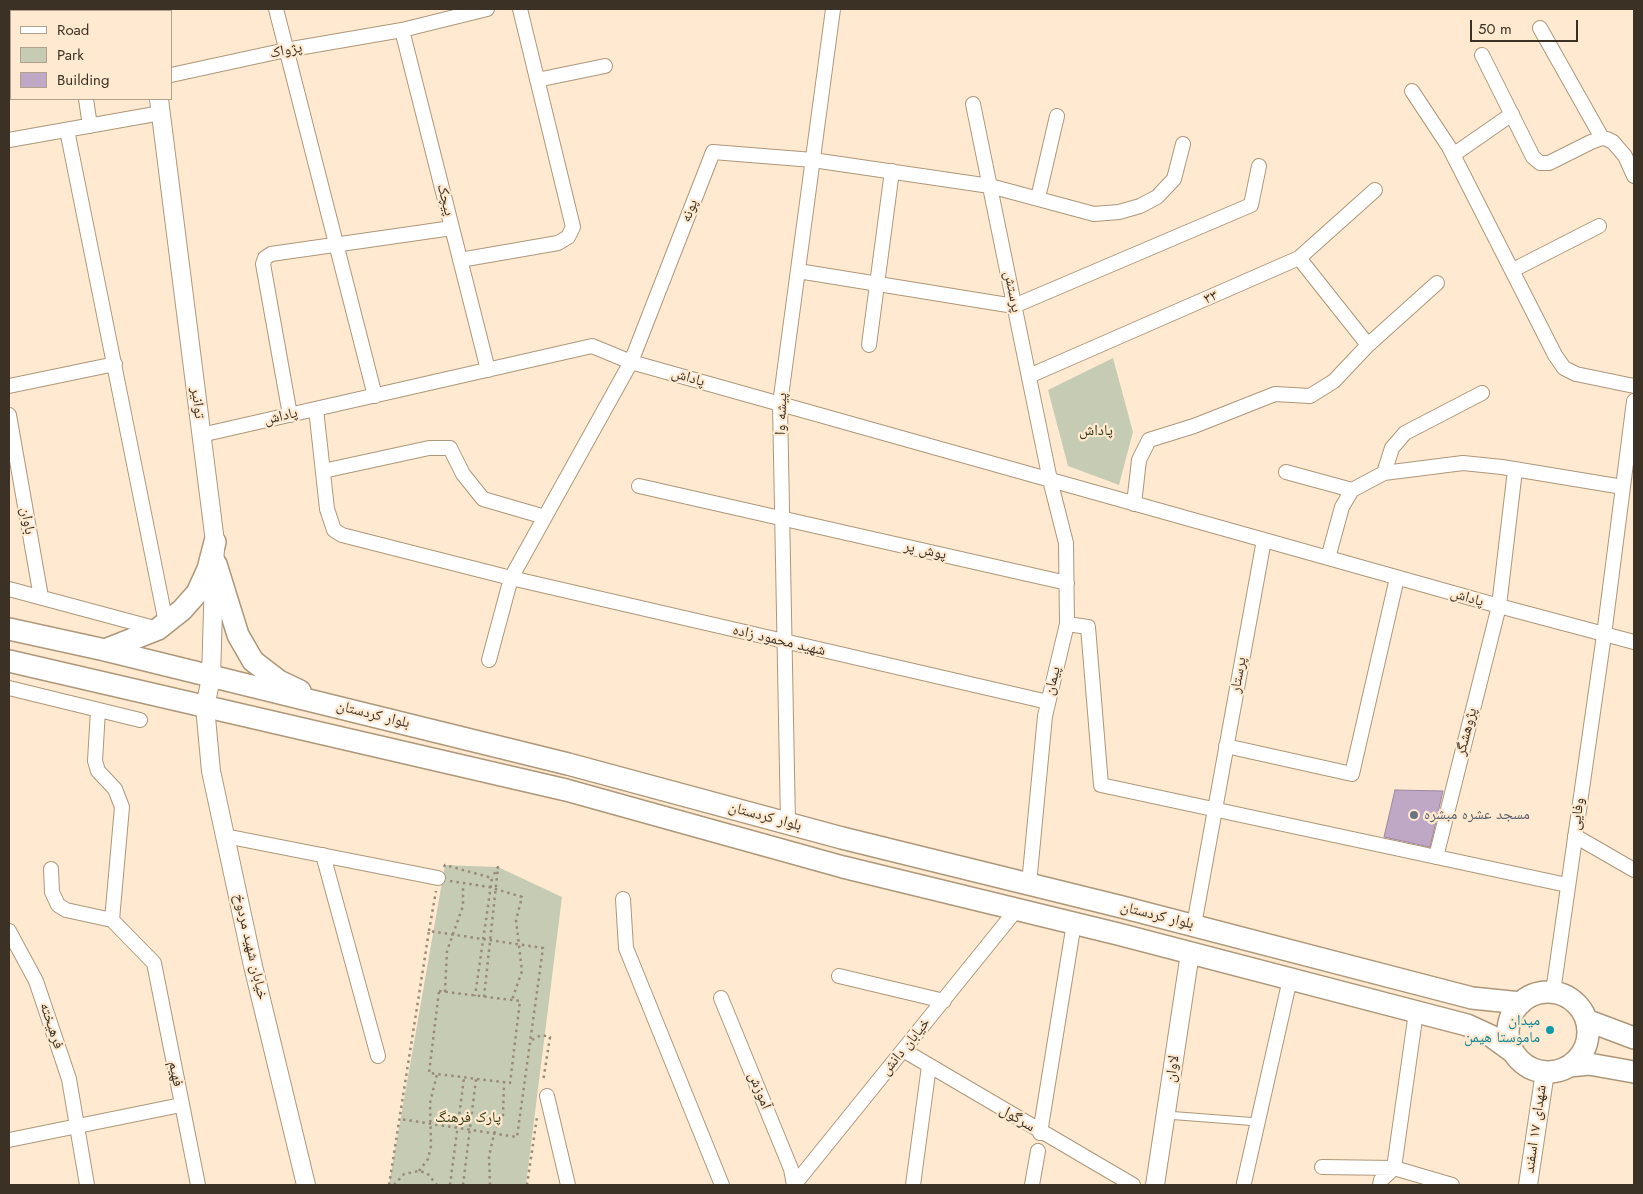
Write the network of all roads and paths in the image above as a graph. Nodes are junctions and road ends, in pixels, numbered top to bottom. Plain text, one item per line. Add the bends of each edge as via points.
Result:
1 (276, 9) edge
2 (488, 9) edge
3 (520, 9) edge
4 (833, 9) edge
5 (1540, 28) dead end
6 (402, 30) junction
7 (286, 50) junction
8 (1482, 55) dead end
9 (605, 66) dead end
10 (172, 75) edge
11 (537, 80) junction
12 (1412, 91) dead end
13 (86, 100) edge
14 (973, 104) dead end
15 (160, 106) edge
16 (1512, 114) junction
17 (1056, 116) dead end
18 (90, 126) junction
19 (67, 130) junction
20 (1602, 138) junction
21 (9, 140) edge
22 (1183, 144) dead end
23 (1453, 155) junction
24 (813, 160) junction
25 (1259, 166) dead end
26 (892, 172) junction
27 (1634, 176) edge
28 (990, 186) junction
29 (1375, 190) dead end
30 (1038, 198) junction
31 (1599, 226) dead end
32 (452, 228) junction
33 (336, 245) junction
34 (1299, 258) junction
35 (460, 260) junction
36 (1513, 270) junction
37 (798, 271) junction
38 (876, 283) junction
39 (1437, 284) dead end
40 (1014, 306) junction
41 (869, 345) dead end
42 (1368, 345) junction
43 (631, 362) junction
44 (115, 364) junction
45 (488, 370) junction
46 (1029, 376) junction
47 (9, 386) edge
48 (1634, 386) edge
49 (1482, 393) dead end
50 (375, 396) junction
51 (1634, 401) edge
52 (780, 404) junction
53 (316, 409) junction
54 (9, 415) edge
55 (290, 415) junction
56 (202, 435) junction
57 (1515, 470) junction
58 (323, 471) junction
59 (1286, 472) dead end
60 (1384, 473) junction
61 (1050, 480) junction
62 (639, 486) dead end
63 (1623, 488) junction
64 (1352, 490) junction
65 (1134, 504) junction
66 (545, 517) junction
67 (783, 520) junction
68 (1264, 540) junction
69 (215, 542) junction
70 (1328, 558) junction
71 (216, 564) junction
72 (510, 578) junction
73 (1397, 578) junction
74 (1066, 583) junction
75 (9, 589) edge
76 (41, 598) junction
77 (1499, 606) junction
78 (1067, 624) junction
79 (162, 626) junction
80 (9, 629) edge
81 (1604, 635) junction
82 (785, 642) junction
83 (1634, 642) edge
84 (105, 650) junction
85 (489, 660) dead end
86 (9, 661) edge
87 (211, 678) junction
88 (9, 688) edge
89 (1048, 702) junction
90 (325, 704) junction
91 (205, 707) junction
92 (98, 710) junction
93 (140, 720) dead end
94 (1226, 746) junction
95 (1215, 809) junction
96 (788, 823) junction
97 (225, 836) junction
98 (1575, 836) junction
99 (323, 855) junction
100 (1436, 857) junction
101 (51, 869) dead end
102 (1634, 870) edge
103 (438, 878) junction
104 (492, 878) junction
105 (1029, 884) junction
106 (464, 885) junction
107 (1567, 885) junction
108 (489, 888) junction
109 (496, 890) junction
110 (624, 899) dead end
111 (1018, 909) junction
112 (112, 920) junction
113 (1074, 923) junction
114 (1194, 925) junction
115 (429, 931) junction
116 (9, 932) edge
117 (452, 934) junction
118 (482, 939) junction
119 (491, 940) junction
120 (519, 944) junction
121 (1190, 953) junction
122 (839, 976) dead end
123 (1290, 979) junction
124 (445, 992) junction
125 (1553, 992) junction
126 (475, 996) junction
127 (484, 997) junction
128 (721, 998) dead end
129 (512, 1000) junction
130 (944, 1001) junction
131 (1520, 1003) junction
132 (1416, 1012) junction
133 (1586, 1020) junction
134 (1634, 1038) edge
135 (903, 1050) junction
136 (1513, 1052) junction
137 (378, 1056) dead end
138 (929, 1066) junction
139 (1569, 1066) junction
140 (1545, 1072) junction
141 (1634, 1072) edge
142 (437, 1074) junction
143 (464, 1077) junction
144 (476, 1079) junction
145 (504, 1083) junction
146 (547, 1096) dead end
147 (181, 1105) junction
148 (1166, 1115) junction
149 (400, 1119) junction
150 (1258, 1122) junction
151 (431, 1124) junction
152 (76, 1126) junction
153 (458, 1128) junction
154 (468, 1130) junction
155 (1040, 1133) junction
156 (494, 1134) junction
157 (9, 1140) edge
158 (1038, 1151) dead end
159 (1322, 1167) dead end
160 (1394, 1168) junction
161 (419, 1171) junction
162 (1244, 1183) dead end
163 (86, 1185) edge
164 (198, 1185) edge
165 (306, 1185) edge
166 (389, 1185) edge
167 (394, 1185) edge
168 (437, 1185) edge
169 (450, 1185) edge
170 (463, 1185) edge
171 (490, 1185) edge
172 (568, 1185) edge
173 (722, 1185) edge
174 (794, 1185) edge
175 (913, 1185) edge
176 (1032, 1185) edge
177 (1133, 1185) edge
178 (1155, 1185) edge
179 (1380, 1185) edge
180 (1452, 1185) edge
181 (1528, 1185) edge

1 - 7 street
2 - 6 street, پژواک
3 - 11 street
4 - 24 street, پیشه وا
5 - 20 street
6 - 7 street, پژواک
6 - 32 street, پیچک
7 - 10 street, پژواک
7 - 33 street
8 - 16 street
9 - 11 street
11 - 35 street via 573,227 568,237 558,243
12 - 23 street
13 - 18 street
14 - 28 street, پرستش
15 - 18 street
15 - 56 street, توانیر
16 - 20 street via 1533,157 1540,163 1549,163
16 - 23 street
17 - 30 street
18 - 19 street
19 - 21 street
19 - 44 street
20 - 27 street via 1618,146
22 - 30 street via 1174,179 1157,197 1140,206 1094,214
23 - 36 street
24 - 26 street
24 - 37 street, پیشه وا
24 - 43 street, پونه via 713,152
25 - 40 street via 1251,205
26 - 28 street
26 - 38 street
28 - 30 street
28 - 40 street, پرستش
29 - 34 street, ۳۳
31 - 36 street
32 - 33 street
32 - 35 street, پیچک
33 - 50 street
33 - 55 street via 271,254 263,264
34 - 42 street
34 - 46 street, ۳۳
35 - 45 street, پیچک
36 - 48 street via 1564,368 1576,374
37 - 38 street
37 - 52 street, پیشه وا
38 - 40 street
38 - 41 street
39 - 42 street
40 - 46 street, پرستش
42 - 65 street via 1334,381 1310,396 1275,394 1149,440 1139,460
43 - 45 street, پاداش via 592,346
43 - 52 street, پاداش
43 - 66 street
44 - 47 street
44 - 79 street
45 - 50 street, پاداش
46 - 61 street, پرستش
49 - 60 street via 1405,433 1392,448
50 - 53 street, پاداش
51 - 63 street, وفایی
52 - 61 street, پاداش
52 - 67 street, پیشه وا
53 - 55 street, پاداش
53 - 58 street, شهید محمود زاده
54 - 76 street, باوان
55 - 56 street, پاداش
56 - 69 street, توانیر
57 - 60 street via 1463,463
57 - 63 street
57 - 77 street, پژوهشگر
58 - 66 street via 429,448 450,448 471,487 483,499
58 - 72 street, شهید محمود زاده via 330,520 334,530 342,535
59 - 64 street
60 - 64 street
61 - 65 street, پاداش
61 - 74 street, پیمان via 1066,543
62 - 67 street, پوش پر
63 - 81 street, وفایی
64 - 70 street via 1342,507
65 - 68 street, پاداش
66 - 72 street
67 - 74 street, پوش پر
67 - 82 street, پیشه وا
68 - 70 street, پاداش
68 - 94 street, پرستار
69 - 71 street, توانیر
69 - 79 main road via 197,593
70 - 73 street, پاداش
71 - 87 street, توانیر
71 - 90 main road via 238,635 253,661 279,681
72 - 82 street, شهید محمود زاده
72 - 85 street
73 - 77 street, پاداش
73 - 94 street via 1352,774
74 - 78 street, پیمان
75 - 76 street
76 - 79 street
77 - 81 street, پاداش
77 - 100 street, پژوهشگر
78 - 89 street, پیمان
78 - 95 street via 1088,627 1101,785
79 - 84 main road
80 - 84 main road, بلوار کردستان
81 - 83 street, پاداش
81 - 98 street, وفایی
82 - 89 street, شهید محمود زاده
82 - 96 street, پیشه وا
84 - 87 main road, بلوار کردستان
86 - 91 main road, بلوار کردستان
87 - 90 main road, بلوار کردستان
87 - 91 street, توانیر
88 - 92 street
89 - 105 street, پیمان
90 - 96 main road, بلوار کردستان
91 - 97 street, خیابان شهید مردوخ via 211,771
91 - 111 main road, بلوار کردستان via 566,790 843,867
92 - 93 street
92 - 112 street via 95,761 98,771 115,789 122,807
94 - 95 street, پرستار
95 - 100 street
95 - 114 street, پرستار
96 - 105 main road, بلوار کردستان
97 - 99 street
97 - 165 street, خیابان شهید مردوخ
98 - 102 street
98 - 107 street, وفایی
99 - 103 street
99 - 137 street
100 - 107 street
101 - 112 street via 52,892 58,905 66,910
103 - 104 path via 446,865
103 - 106 path
103 - 115 path
104 - 108 path
104 - 109 path via 498,867
105 - 114 main road, بلوار کردستان
106 - 108 path
106 - 117 path via 463,906
107 - 125 street, وفایی
108 - 109 path
108 - 118 path
109 - 119 path
109 - 120 path via 522,897 516,920
110 - 173 street via 626,948
111 - 113 main road, بلوار کردستان
111 - 130 street, خیابان دانش
112 - 147 street, فهیم via 154,963
113 - 121 main road, بلوار کردستان
113 - 155 street
114 - 131 main road, بلوار کردستان via 1472,998
115 - 117 path
115 - 149 path
116 - 152 street, فرهیخته via 36,981 69,1079
117 - 118 path
117 - 124 path via 446,951
118 - 119 path
118 - 126 path
119 - 120 path
119 - 127 path
120 - 129 path via 522,971
120 - 156 path via 544,948 517,1137
121 - 123 main road, بلوار کردستان
121 - 148 street, لاوان
122 - 130 street
123 - 132 main road, بلوار کردستان
123 - 150 street
124 - 126 path
124 - 142 path via 439,991 429,1073
125 - 131 main road via 1532,996
125 - 133 main road via 1570,999
126 - 127 path
127 - 129 path
128 - 174 street, آموزش via 791,1169
129 - 145 path via 520,1001 510,1084
130 - 135 street, خیابان دانش
131 - 136 main road via 1508,1026
132 - 136 main road, بلوار کردستان via 1467,1025 1491,1036
132 - 160 street
133 - 134 main road
133 - 139 main road via 1585,1046 1579,1058
135 - 138 street, سرگول
135 - 174 street, خیابان دانش
136 - 140 main road via 1526,1066
138 - 155 street, سرگول
138 - 175 street
139 - 140 main road
139 - 141 main road via 1589,1064
140 - 181 street, شهدای ۱۷ اسفند
142 - 143 path
142 - 151 path via 430,1104
143 - 144 path
143 - 153 path
144 - 145 path
144 - 154 path
145 - 156 path via 503,1115
146 - 172 street
147 - 152 street
147 - 164 street, فهیم
148 - 150 lane
148 - 178 street, لاوان
149 - 151 path
149 - 166 path
150 - 162 street
151 - 153 path
151 - 161 path via 428,1159
152 - 157 street
152 - 163 street, فرهیخته
153 - 154 path
153 - 169 path
154 - 156 path
154 - 170 path
155 - 177 street, سرگول
156 - 171 path via 489,1156
158 - 176 street
159 - 160 street
160 - 179 street
160 - 180 street
161 - 167 path via 404,1174
161 - 168 path via 427,1173

